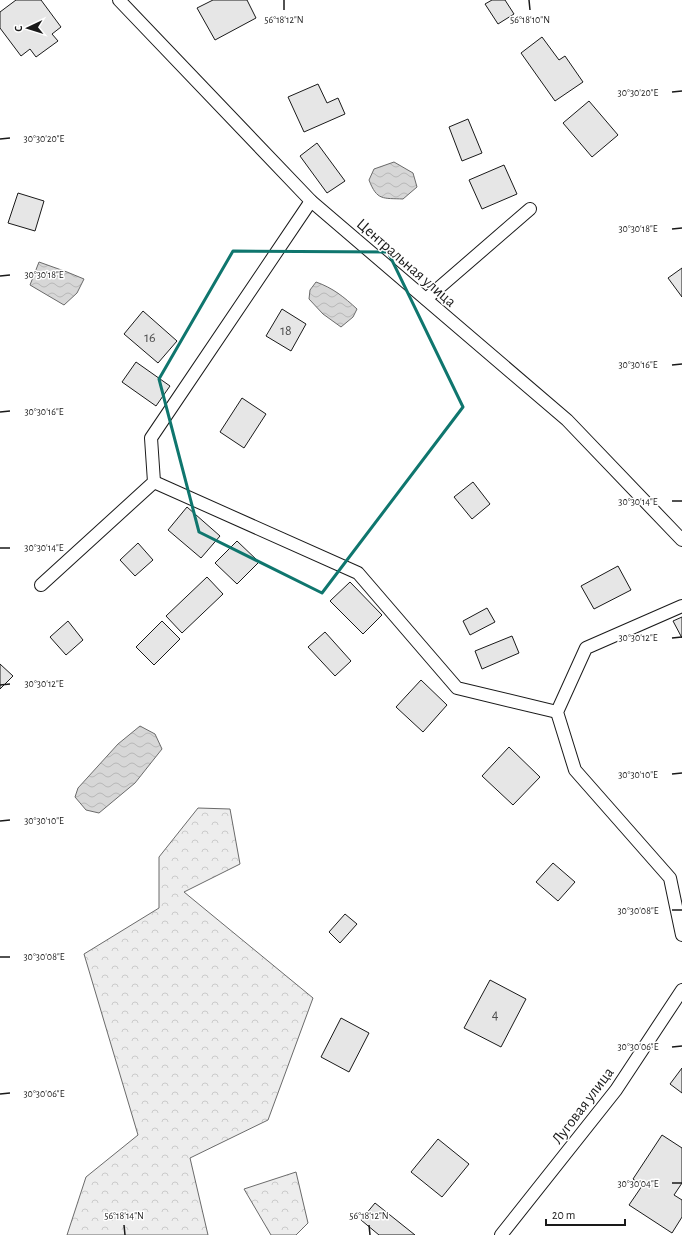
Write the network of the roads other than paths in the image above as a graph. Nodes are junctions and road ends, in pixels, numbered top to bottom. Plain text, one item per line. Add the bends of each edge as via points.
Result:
1 (119, 0) edge
2 (311, 201) junction
3 (530, 210) dead end
4 (426, 299) junction
5 (154, 482) junction
6 (682, 540) edge
7 (41, 585) dead end
8 (682, 606) edge
9 (557, 712) junction
10 (682, 936) edge
11 (682, 990) edge
12 (501, 1235) edge

1 - 2 lane, Центральная улица
2 - 4 lane, Центральная улица
2 - 5 lane via 151,438
3 - 4 lane
4 - 6 lane, Центральная улица via 567,420
5 - 7 lane
5 - 9 lane via 358,573 457,688
8 - 9 lane via 586,648
9 - 10 lane via 575,770 670,878
11 - 12 lane, Луговая улица via 616,1090

